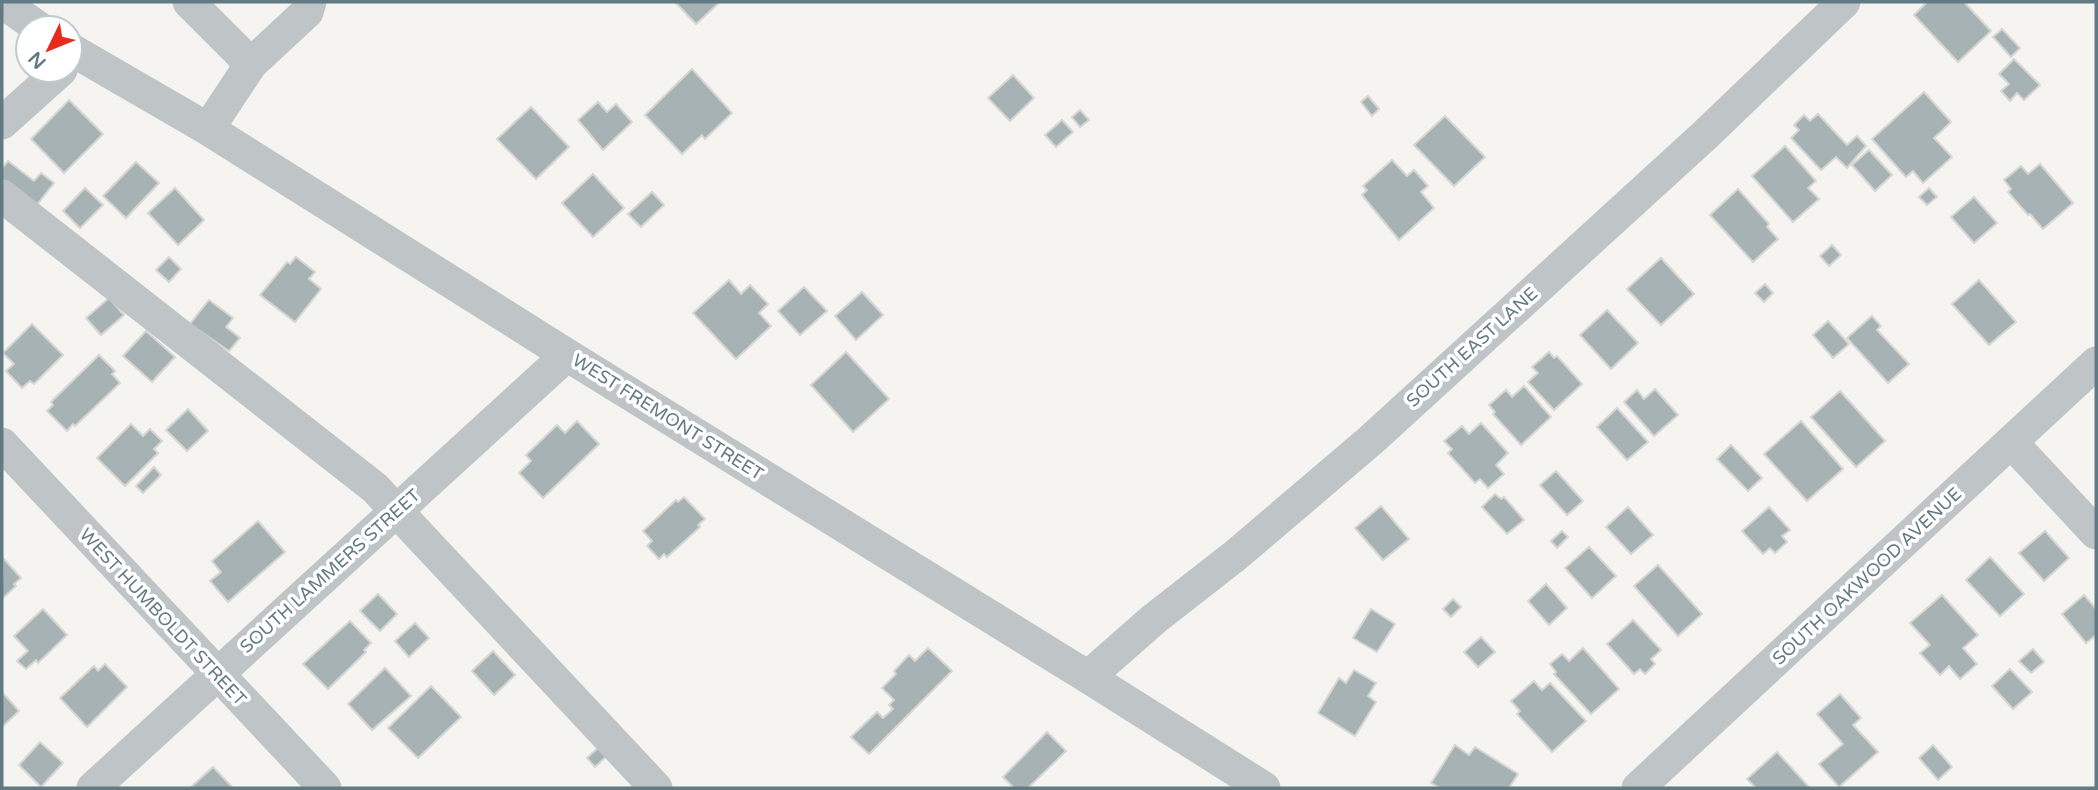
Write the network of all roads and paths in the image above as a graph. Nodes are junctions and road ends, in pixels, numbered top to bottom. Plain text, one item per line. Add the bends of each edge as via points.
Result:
1 (2, 2) edge
2 (188, 2) edge
3 (310, 2) edge
4 (1844, 2) edge
5 (19, 14) edge
6 (251, 64) junction
7 (84, 66) edge
8 (43, 84) edge
9 (2, 123) edge
10 (208, 129) junction
11 (2, 196) edge
12 (567, 355) junction
13 (2096, 363) edge
14 (2011, 442) junction
15 (2, 444) edge
16 (396, 510) junction
17 (2096, 533) edge
18 (216, 674) junction
19 (1088, 677) junction
20 (93, 788) edge
21 (326, 788) edge
22 (656, 788) edge
23 (1264, 788) edge
24 (1638, 788) edge

1 - 5 street
2 - 6 street
3 - 6 street via 307,12
4 - 19 street, SOUTH EAST LANE via 1371,440
6 - 10 street
7 - 10 street, WEST FREMONT STREET
8 - 9 street
10 - 12 street, WEST FREMONT STREET
11 - 16 street via 375,488
12 - 16 street, SOUTH LAMMERS STREET
12 - 19 street, WEST FREMONT STREET
13 - 14 street, SOUTH OAKWOOD AVENUE
14 - 17 street
14 - 24 street, SOUTH OAKWOOD AVENUE
15 - 18 street, WEST HUMBOLDT STREET
16 - 18 street, SOUTH LAMMERS STREET
16 - 22 street
18 - 20 street, SOUTH LAMMERS STREET
18 - 21 street, WEST HUMBOLDT STREET
19 - 23 street, WEST FREMONT STREET

